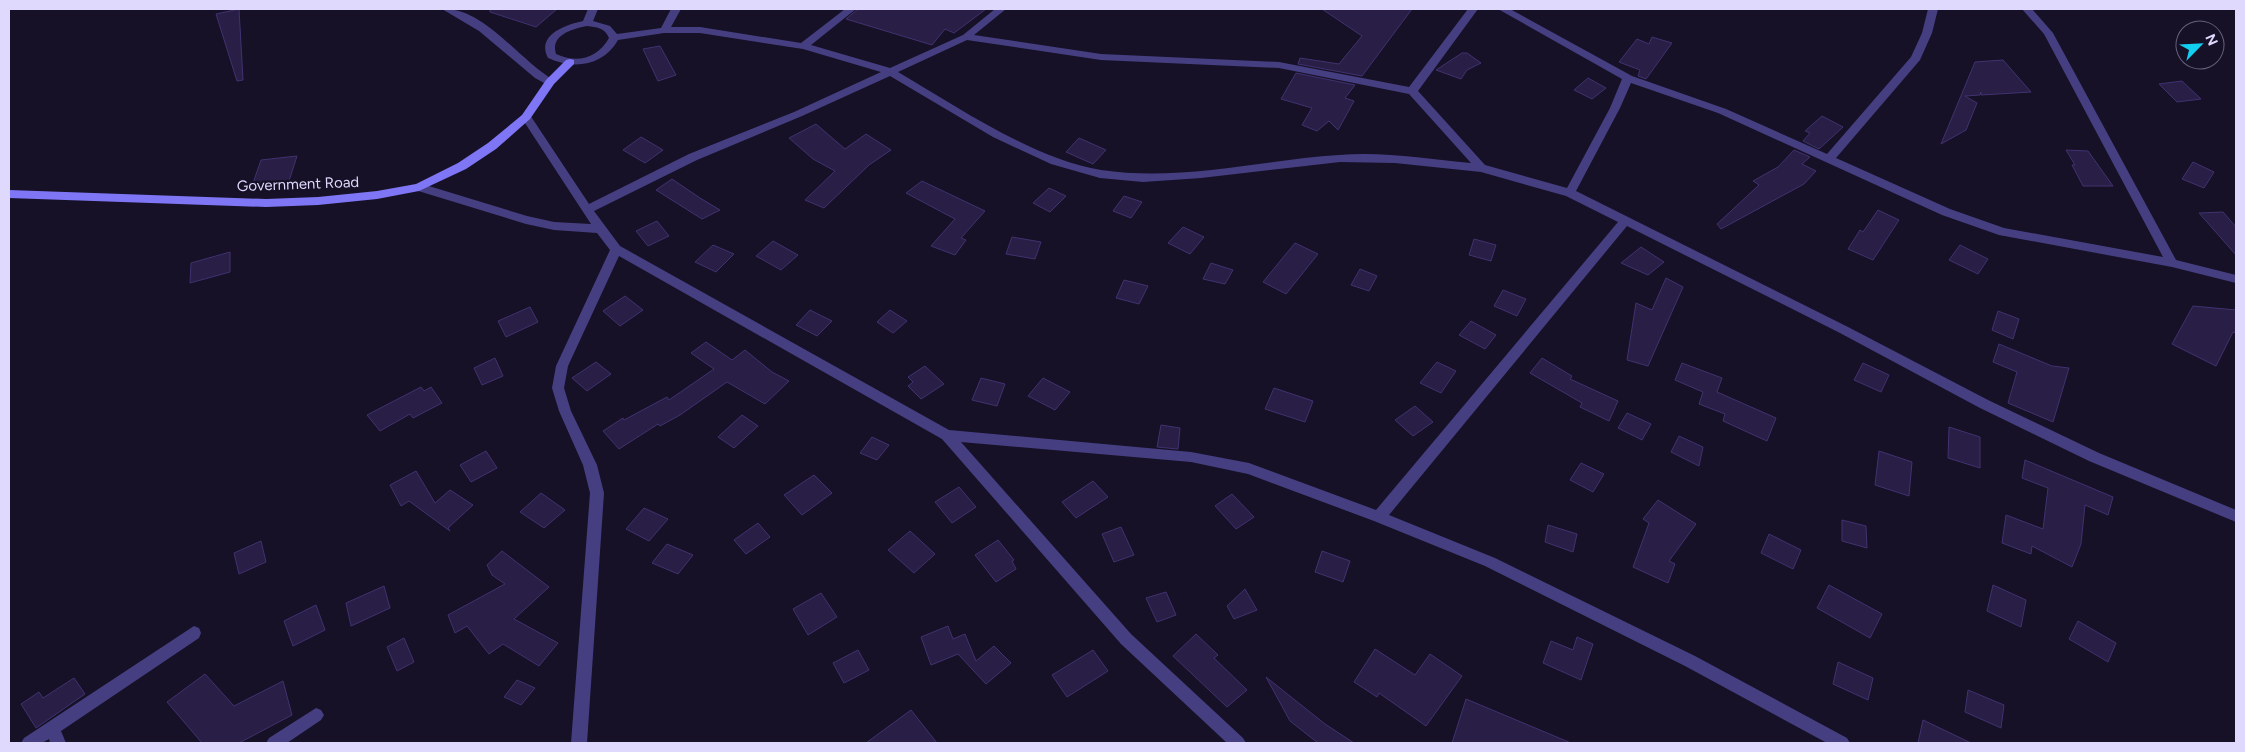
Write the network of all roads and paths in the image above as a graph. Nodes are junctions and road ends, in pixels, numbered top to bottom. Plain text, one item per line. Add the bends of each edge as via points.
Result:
1 (446, 9) edge
2 (593, 9) edge
3 (676, 9) edge
4 (852, 9) edge
5 (1001, 9) edge
6 (1473, 9) edge
7 (1503, 9) edge
8 (1933, 9) edge
9 (2027, 9) edge
10 (587, 24) junction
11 (664, 30) junction
12 (966, 37) junction
13 (614, 38) junction
14 (803, 46) junction
15 (570, 62) junction
16 (891, 72) junction
17 (1628, 78) junction
18 (550, 82) junction
19 (1412, 92) junction
20 (526, 117) junction
21 (1830, 158) junction
22 (1481, 168) junction
23 (419, 186) junction
24 (1570, 193) junction
25 (9, 194) edge
26 (588, 209) junction
27 (1624, 222) junction
28 (600, 229) junction
29 (616, 249) junction
30 (2172, 263) junction
31 (2236, 279) edge
32 (947, 435) junction
33 (2236, 516) edge
34 (1379, 517) junction
35 (194, 633) dead end
36 (316, 715) dead end
37 (52, 728) junction
38 (29, 743) edge
39 (58, 743) edge
40 (274, 743) edge
41 (579, 743) edge
42 (1238, 743) edge
43 (1842, 743) edge

1 - 18 street via 458,12 476,24
2 - 10 street
3 - 11 street
4 - 14 street
5 - 12 street
6 - 19 street
7 - 17 street
8 - 21 street via 1916,58
9 - 30 street via 2048,33
10 - 13 street via 606,27
10 - 15 street via 564,30 550,42 552,56
11 - 13 street
11 - 14 street via 738,34
12 - 16 street
12 - 19 street via 1101,57 1279,65
13 - 15 street via 611,47 600,56
14 - 16 street
15 - 18 street, Government Road
16 - 22 street via 998,135 1055,160 1100,174 1143,178 1340,158 1395,159
16 - 26 street via 693,157
17 - 21 street via 1722,111
17 - 24 street
18 - 20 street, Government Road
19 - 22 street
20 - 23 street, Government Road via 477,156
20 - 26 street
21 - 30 street via 1946,212 2003,232
22 - 24 street
23 - 25 street, Government Road via 377,195 266,203
23 - 28 street via 526,220 554,226
24 - 27 street
26 - 28 street
27 - 33 street via 2094,457
27 - 34 street
28 - 29 street
29 - 32 street
29 - 41 street via 562,366 558,388 590,465 597,493
30 - 31 street
32 - 34 street via 1191,457 1249,469
32 - 42 street via 1126,639
34 - 43 street via 1490,562 1690,661
35 - 37 street
36 - 40 street
37 - 38 street
37 - 39 street

